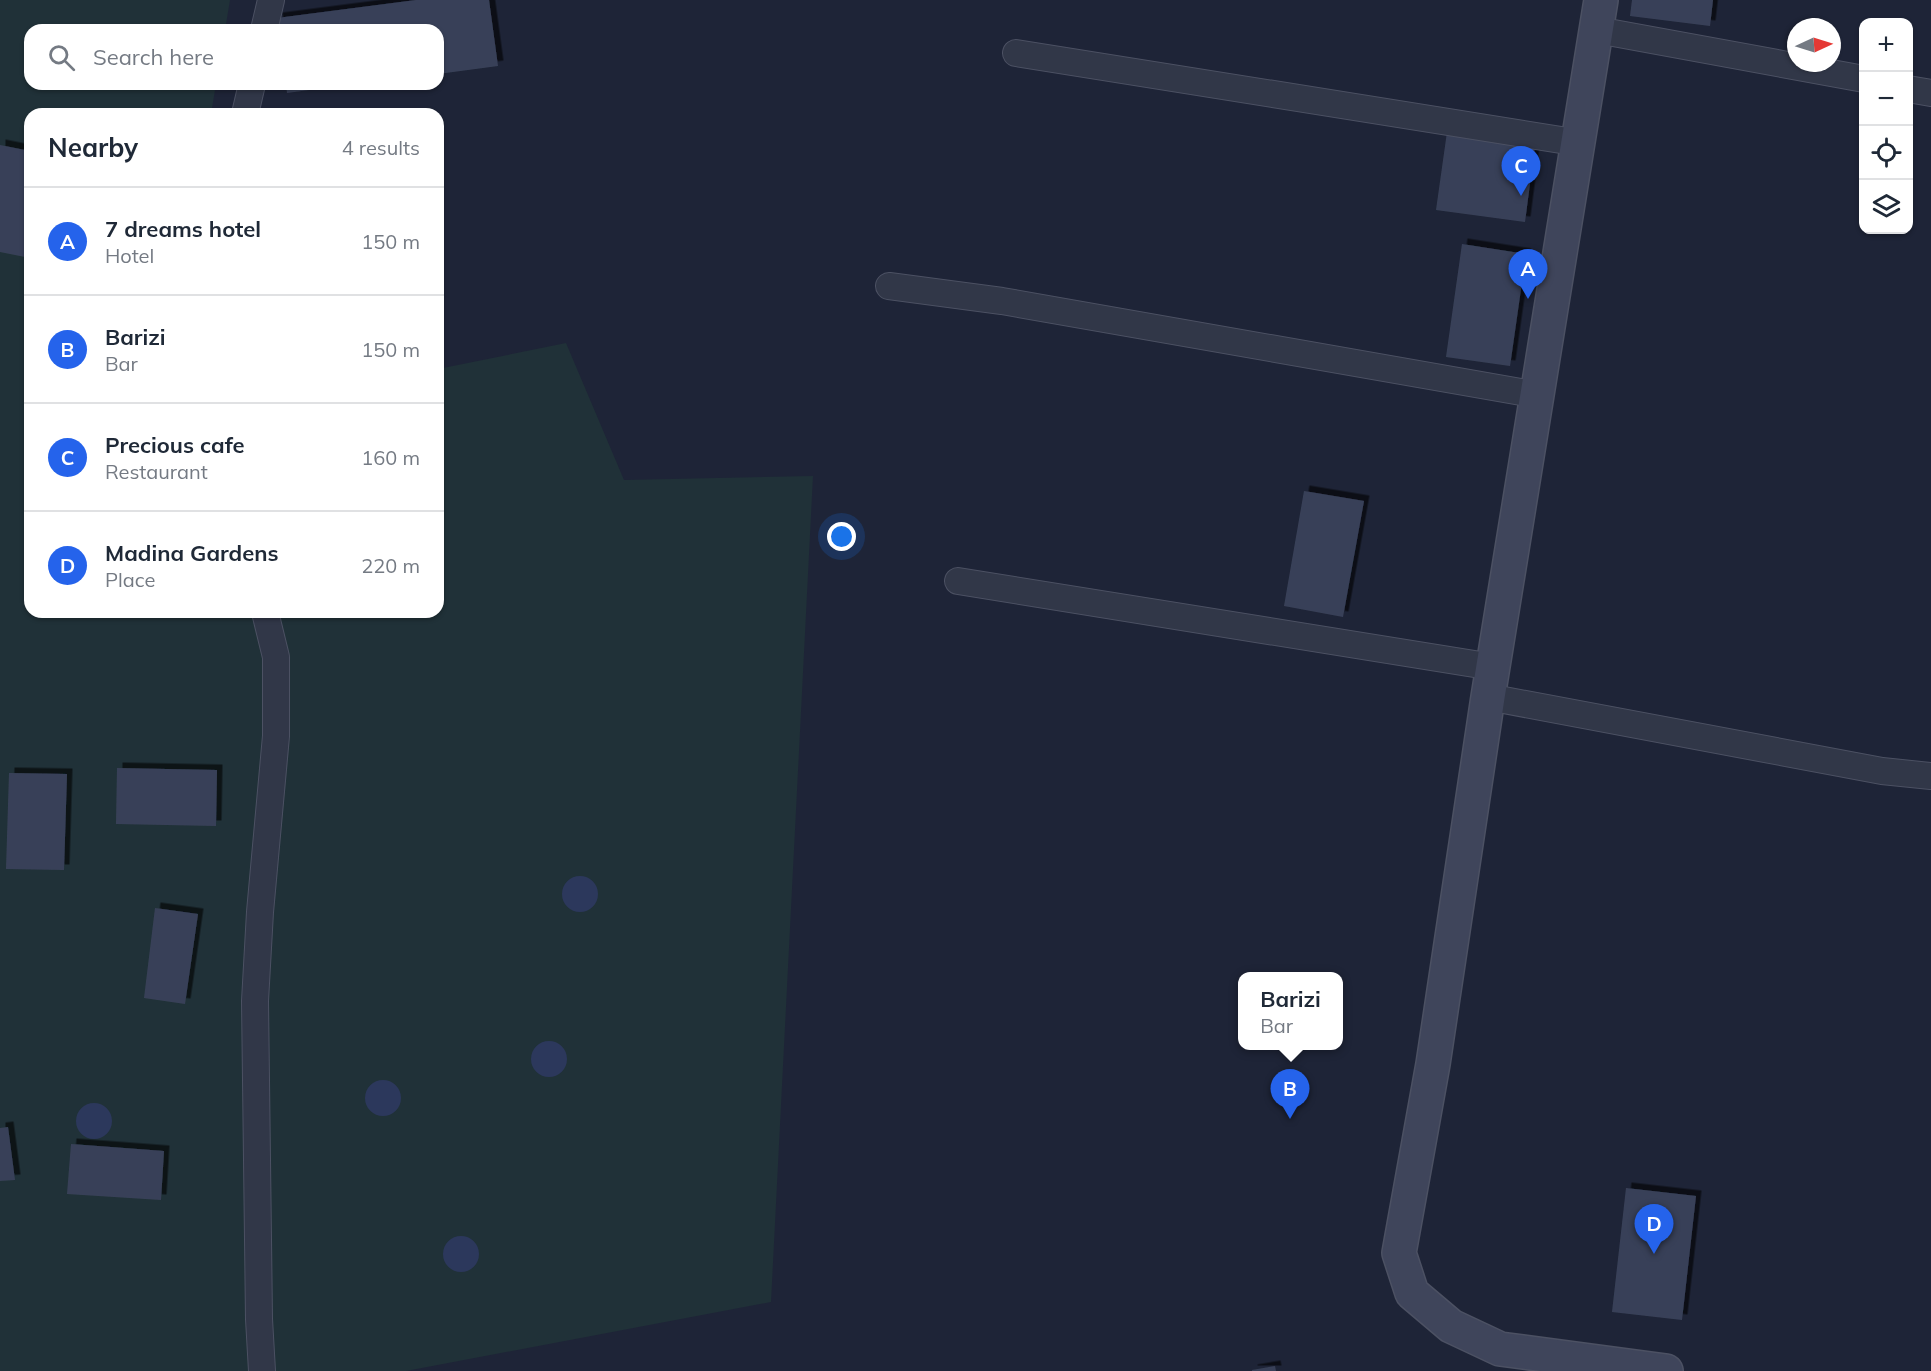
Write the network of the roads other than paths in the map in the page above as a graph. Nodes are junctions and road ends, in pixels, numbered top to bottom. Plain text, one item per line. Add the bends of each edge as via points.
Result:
1 (271, 0) edge
2 (1599, 15) edge
3 (265, 24) edge
4 (1016, 53) dead end
5 (1859, 78) edge
6 (251, 90) edge
7 (1913, 90) edge
8 (1931, 93) edge
9 (246, 108) edge
10 (1580, 142) junction
11 (889, 286) dead end
12 (1538, 395) junction
13 (958, 581) dead end
14 (266, 618) edge
15 (1491, 682) junction
16 (1931, 776) edge
17 (262, 1371) edge
18 (1666, 1371) edge

1 - 3 street
2 - 5 street
2 - 10 street
4 - 10 street
6 - 9 street
7 - 8 street
10 - 12 street
11 - 12 street via 1002,301
12 - 15 street
13 - 15 street
14 - 17 street via 276,657 276,736 255,1001
15 - 16 street via 1882,771
15 - 18 street via 1400,1253 1412,1293 1451,1326 1500,1348

